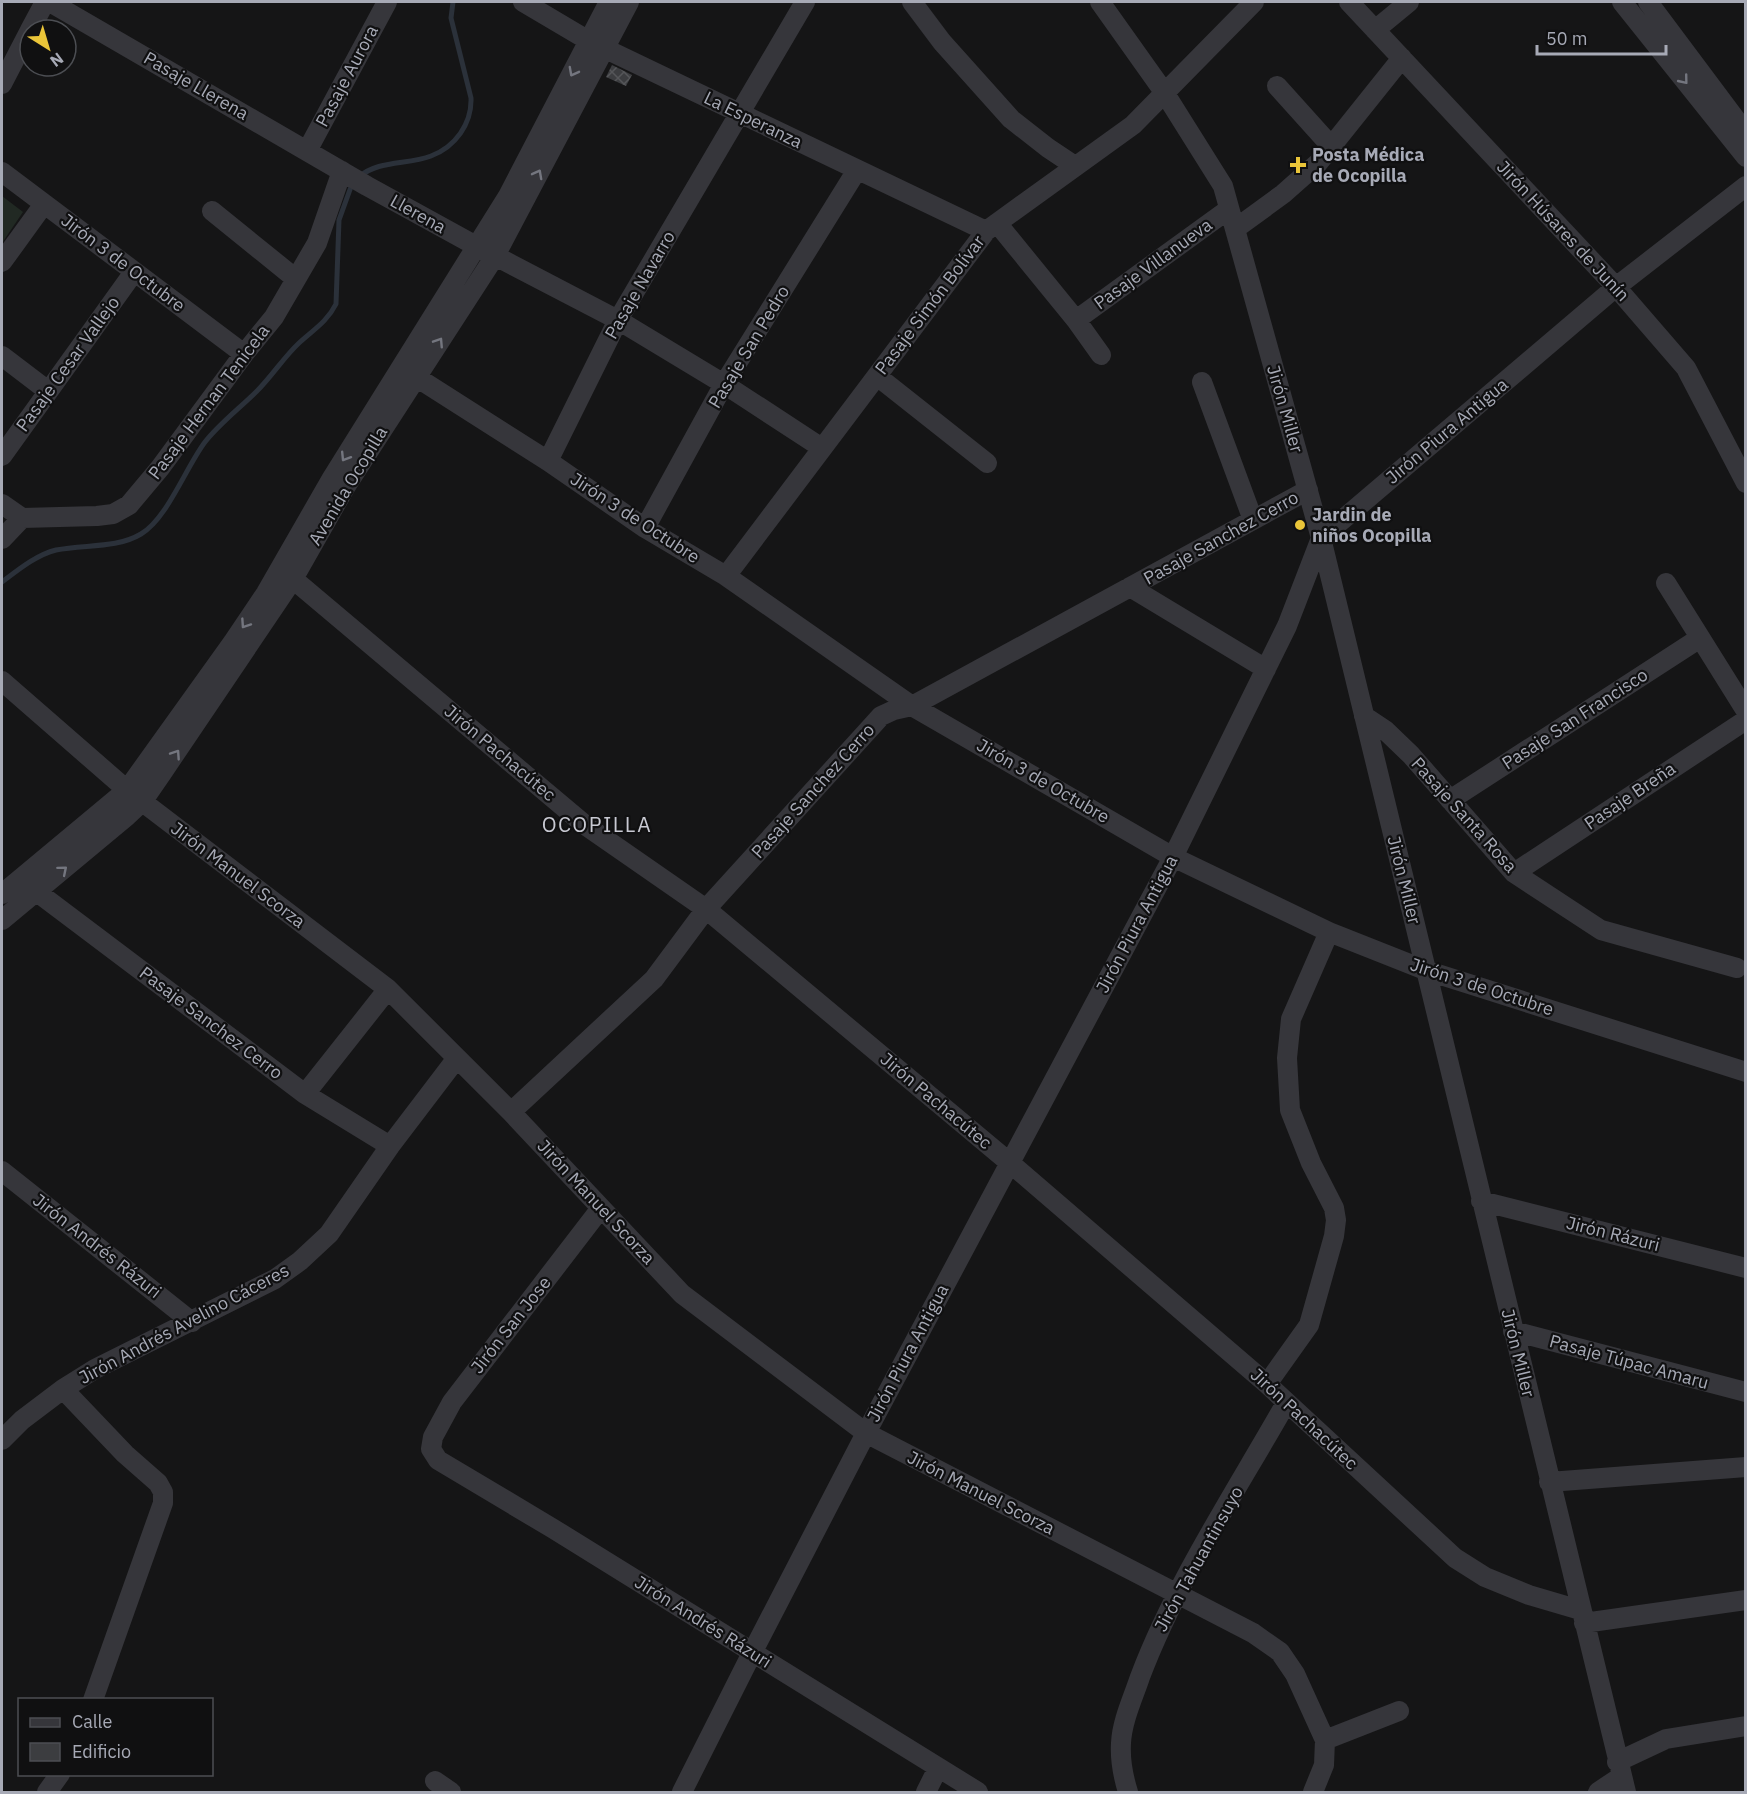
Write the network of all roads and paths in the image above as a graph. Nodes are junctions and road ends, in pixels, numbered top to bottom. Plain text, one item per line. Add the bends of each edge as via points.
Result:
1 (45, 2) edge
2 (50, 2) edge
3 (387, 2) edge
4 (523, 2) edge
5 (609, 2) edge
6 (629, 2) edge
7 (805, 2) edge
8 (912, 2) edge
9 (1100, 2) edge
10 (1254, 2) edge
11 (1349, 2) edge
12 (1409, 2) edge
13 (1622, 2) edge
14 (1648, 2) edge
15 (36, 18) edge
16 (1375, 30) junction
17 (597, 44) junction
18 (18, 53) edge
19 (1402, 58) junction
20 (2, 84) edge
21 (1277, 86) dead end
22 (1164, 92) junction
23 (740, 114) junction
24 (1746, 132) edge
25 (1331, 146) junction
26 (307, 151) junction
27 (1746, 157) edge
28 (1075, 166) junction
29 (857, 170) junction
30 (342, 171) junction
31 (2, 172) edge
32 (1746, 186) edge
33 (44, 204) junction
34 (1229, 208) junction
35 (212, 211) dead end
36 (992, 227) junction
37 (1235, 229) junction
38 (477, 247) junction
39 (495, 256) junction
40 (2, 262) edge
41 (134, 272) junction
42 (296, 279) junction
43 (1616, 287) junction
44 (618, 320) junction
45 (1076, 320) junction
46 (244, 354) junction
47 (1101, 355) dead end
48 (2, 356) edge
49 (409, 372) junction
50 (877, 376) junction
51 (1202, 382) dead end
52 (724, 384) junction
53 (48, 391) junction
54 (822, 448) junction
55 (2, 456) edge
56 (548, 461) junction
57 (987, 463) dead end
58 (1746, 483) edge
59 (1308, 490) junction
60 (2, 504) edge
61 (22, 518) junction
62 (1253, 520) junction
63 (645, 528) junction
64 (1321, 538) junction
65 (2, 539) edge
66 (726, 576) junction
67 (294, 579) junction
68 (1666, 583) dead end
69 (1130, 587) junction
70 (1700, 638) junction
71 (1266, 669) junction
72 (2, 681) edge
73 (912, 706) junction
74 (1746, 711) edge
75 (1364, 716) junction
76 (1746, 720) edge
77 (134, 796) junction
78 (1450, 800) junction
79 (1173, 857) junction
80 (1514, 873) junction
81 (37, 891) junction
82 (2, 894) edge
83 (706, 909) junction
84 (2, 920) edge
85 (1329, 932) junction
86 (1737, 968) dead end
87 (1425, 970) junction
88 (387, 989) junction
89 (457, 1058) junction
90 (1746, 1072) edge
91 (305, 1094) junction
92 (511, 1112) junction
93 (390, 1146) junction
94 (1010, 1163) junction
95 (2, 1171) edge
96 (1481, 1201) junction
97 (601, 1208) junction
98 (1746, 1268) edge
99 (192, 1322) junction
100 (1513, 1331) junction
101 (1267, 1384) junction
102 (63, 1389) junction
103 (1746, 1392) edge
104 (1286, 1403) junction
105 (866, 1433) junction
106 (2, 1440) edge
107 (431, 1449) joint
108 (1746, 1467) edge
109 (1550, 1482) junction
110 (1177, 1593) junction
111 (1746, 1600) edge
112 (1582, 1616) junction
113 (752, 1653) junction
114 (94, 1698) edge
115 (1399, 1711) dead end
116 (1746, 1726) edge
117 (1325, 1740) junction
118 (938, 1768) junction
119 (59, 1776) edge
120 (1622, 1777) edge
121 (435, 1781) dead end
122 (47, 1792) edge
123 (451, 1792) edge
124 (682, 1792) edge
125 (926, 1792) edge
126 (978, 1792) edge
127 (1128, 1792) edge
128 (1313, 1792) edge
129 (1598, 1792) edge

1 - 15 street
2 - 26 street, Pasaje Llerena
3 - 26 street, Pasaje Aurora
4 - 17 street, La Esperanza
5 - 17 street, Avenida Ocopilla
6 - 17 street, Avenida Ocopilla
7 - 23 street, Pasaje Navarro
8 - 28 street via 1011,119
9 - 22 street, Jirón Miller
10 - 22 street, Pasaje Simón Bolívar
11 - 16 street, Jirón Húsares de Junín
12 - 16 street
13 -> 27 street
14 - 24 street
16 - 19 street, Jirón Húsares de Junín
17 - 23 street, La Esperanza
17 -> 38 street, Avenida Ocopilla
39 -> 17 street, Avenida Ocopilla
18 - 20 street
19 - 25 street
19 - 43 street, Jirón Húsares de Junín
21 - 25 street
22 - 28 street, Pasaje Simón Bolívar via 1133,124
22 - 34 street, Jirón Miller via 1223,186
23 - 29 street, La Esperanza
23 - 44 street, Pasaje Navarro
25 - 37 street via 1283,194
26 - 30 street, Pasaje Llerena
28 - 36 street, Pasaje Simón Bolívar
29 - 36 street, La Esperanza
29 - 52 street, Pasaje San Pedro
30 - 38 street, Llerena
30 - 42 street, Pasaje Hernan Tenicela via 317,243
31 - 33 street, Jirón 3 de Octubre
32 - 43 street, Jirón Piura Antigua
33 - 40 street
33 - 41 street, Jirón 3 de Octubre
34 - 37 street, Jirón Miller
34 - 45 street, Pasaje Villanueva
35 - 42 street
36 - 45 street
36 - 50 street, Pasaje Simón Bolívar
37 - 59 street, Jirón Miller
38 - 39 street, Llerena
38 - 49 street, Avenida Ocopilla
39 - 44 street
49 -> 39 street, Avenida Ocopilla
41 - 46 street, Jirón 3 de Octubre
41 - 53 street, Pasaje Cesar Vallejo
42 - 46 street, Pasaje Hernan Tenicela via 274,317
43 - 58 street, Jirón Húsares de Junín via 1686,368
43 - 64 street, Jirón Piura Antigua
44 - 52 street
44 - 56 street, Pasaje Navarro
45 - 47 street
46 - 61 street, Pasaje Hernan Tenicela via 129,505 105,515
48 - 53 street
49 - 56 street, Jirón 3 de Octubre
49 - 67 street, Avenida Ocopilla
49 -> 77 street, Avenida Ocopilla via 332,478 266,593
50 - 54 street, Pasaje Simón Bolívar
50 - 57 street
51 - 62 street
52 - 54 street
52 - 63 street, Pasaje San Pedro
53 - 55 street, Pasaje Cesar Vallejo
54 - 66 street, Pasaje Simón Bolívar
56 - 63 street, Jirón 3 de Octubre
59 - 62 street, Pasaje Sanchez Cerro
59 - 64 street, Jirón Miller
60 - 61 street
61 - 65 street
62 - 69 street, Pasaje Sanchez Cerro
63 - 66 street, Jirón 3 de Octubre
64 - 71 street, Jirón Piura Antigua
64 - 75 street, Jirón Miller
66 - 73 street, Jirón 3 de Octubre
77 -> 67 street, Avenida Ocopilla
67 - 83 street, Jirón Pachacútec via 585,825
68 - 70 street
69 - 71 street
69 - 73 street, Pasaje Sanchez Cerro
70 - 74 street
70 - 78 street, Pasaje San Francisco
71 - 79 street, Jirón Piura Antigua
72 - 77 street, Jirón Manuel Scorza
73 - 79 street, Jirón 3 de Octubre
73 - 83 street, Pasaje Sanchez Cerro via 881,716
75 - 78 street, Pasaje Santa Rosa via 1385,730
75 - 87 street, Jirón Miller
76 - 80 street, Pasaje Breña
81 -> 77 street, Avenida Ocopilla
77 - 82 street, Avenida Ocopilla
77 - 88 street, Jirón Manuel Scorza
78 - 80 street, Pasaje Santa Rosa
79 - 85 street, Jirón 3 de Octubre
79 - 94 street, Jirón Piura Antigua
80 - 86 street, Pasaje Santa Rosa via 1601,930
81 - 84 street, Avenida Ocopilla
81 - 91 street, Pasaje Sanchez Cerro
83 - 92 street, Pasaje Sanchez Cerro via 654,978
83 - 94 street, Jirón Pachacútec
85 - 87 street, Jirón 3 de Octubre
85 - 101 street via 1291,1018 1287,1058 1290,1110 1334,1208 1334,1236 1309,1325
87 - 90 street, Jirón 3 de Octubre
87 - 96 street, Jirón Miller
88 - 89 street, Jirón Manuel Scorza
88 - 91 street
89 - 92 street, Jirón Manuel Scorza
89 - 93 street, Jirón Andrés Avelino Cáceres
91 - 93 street, Pasaje Sanchez Cerro
92 - 97 street, Jirón Manuel Scorza
93 - 99 street, Jirón Andrés Avelino Cáceres via 329,1234 300,1261 275,1280
94 - 101 street, Jirón Pachacútec
94 - 105 street, Jirón Piura Antigua
95 - 99 street, Jirón Andrés Rázuri
96 - 98 street, Jirón Rázuri
96 - 100 street, Jirón Miller
97 - 105 street, Jirón Manuel Scorza via 682,1294
97 - 107 street, Jirón San Jose via 452,1402 433,1437
99 - 102 street, Jirón Andrés Avelino Cáceres
100 - 103 street, Pasaje Túpac Amaru
100 - 109 street, Jirón Miller
101 - 104 street, Jirón Pachacútec
102 - 106 street, Jirón Andrés Avelino Cáceres
102 - 114 street via 163,1492 163,1503
104 - 110 street, Jirón Tahuantinsuyo
104 - 112 street, Jirón Pachacútec via 1455,1558 1485,1577
105 - 110 street, Jirón Manuel Scorza
105 - 113 street, Jirón Piura Antigua
107 - 113 street, Jirón Andrés Rázuri via 438,1460
108 - 109 street
109 - 112 street, Jirón Miller
110 - 117 street, Jirón Manuel Scorza via 1253,1633 1280,1652 1295,1674
110 - 127 street, Jirón Tahuantinsuyo via 1130,1704 1121,1741 1122,1771
111 - 112 street
112 - 120 street, Jirón Miller
113 - 118 street, Jirón Andrés Rázuri
113 - 124 street, Jirón Piura Antigua
115 - 117 street
116 - 120 street via 1666,1739
117 - 128 street via 1324,1765
118 - 125 street
118 - 126 street, Jirón Andrés Rázuri
119 - 122 street
120 - 129 street
121 - 123 street

